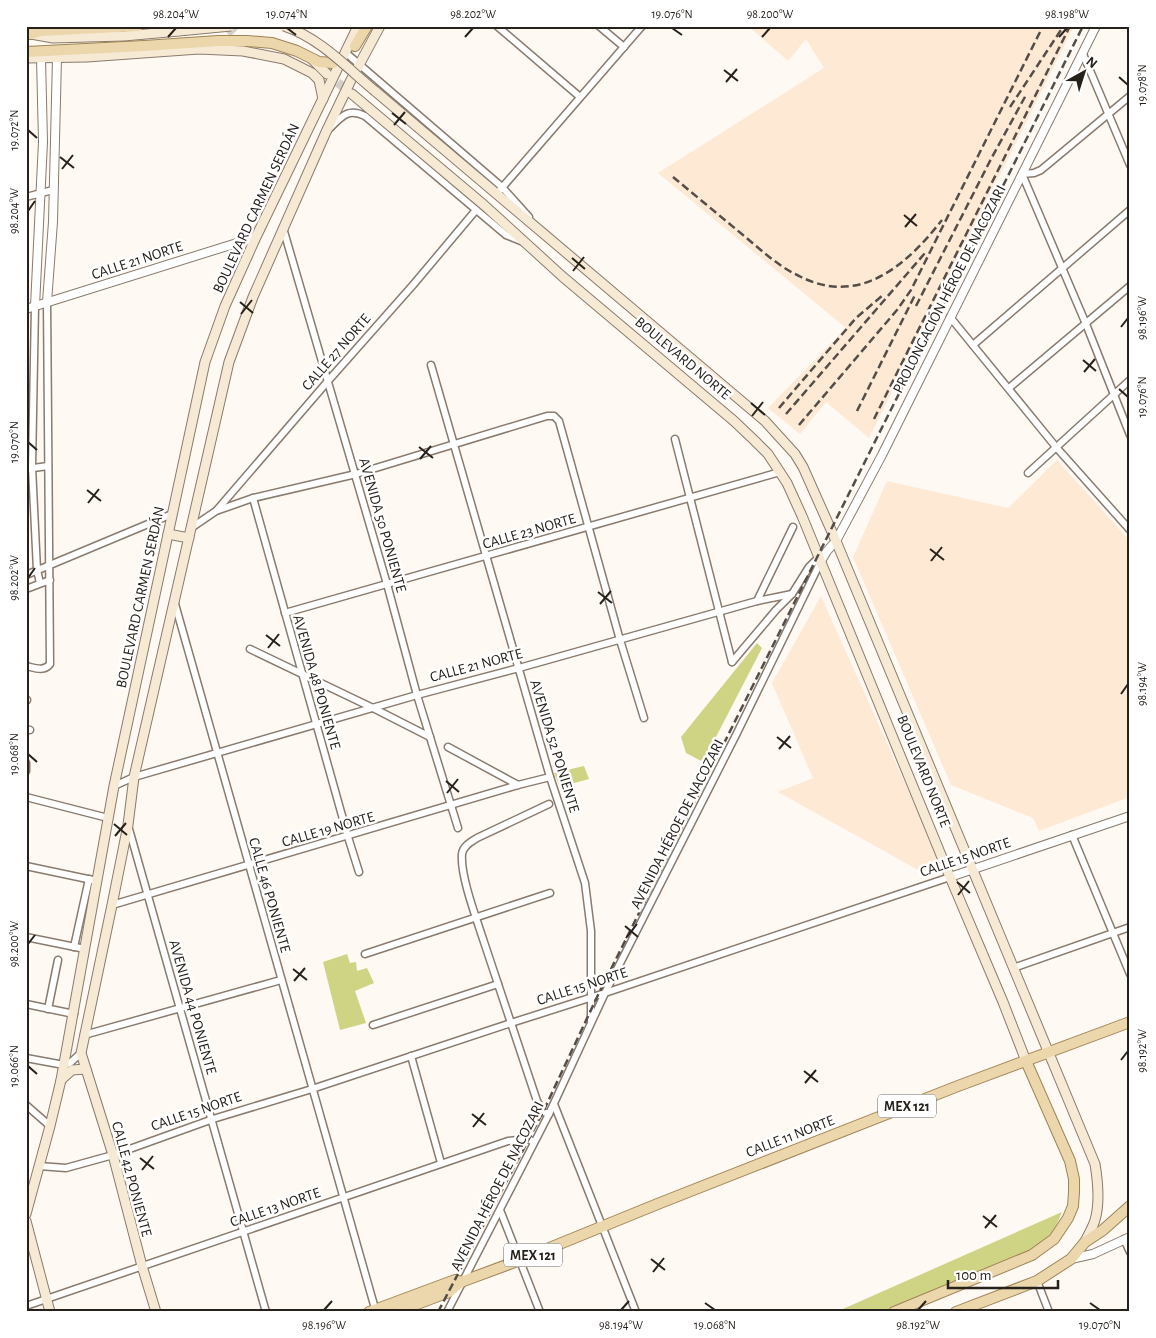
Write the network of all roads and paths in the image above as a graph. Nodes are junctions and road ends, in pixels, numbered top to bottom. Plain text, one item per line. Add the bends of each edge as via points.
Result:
1 (138, 26) edge
2 (284, 26) edge
3 (358, 26) edge
4 (367, 26) edge
5 (380, 26) edge
6 (599, 26) edge
7 (642, 26) edge
8 (1096, 26) edge
9 (501, 28) edge
10 (234, 30) edge
11 (52, 32) edge
12 (36, 33) edge
13 (247, 40) junction
14 (355, 46) dead end
15 (624, 47) junction
16 (26, 52) edge
17 (346, 53) junction
18 (1083, 54) junction
19 (310, 57) junction
20 (26, 58) edge
21 (40, 58) junction
22 (57, 58) junction
23 (333, 62) tunnel mouth
24 (359, 63) junction
25 (327, 74) tunnel mouth
26 (352, 94) tunnel mouth
27 (1130, 96) edge
28 (580, 97) junction
29 (324, 99) junction
30 (1108, 114) junction
31 (326, 132) junction
32 (1130, 165) edge
33 (1022, 174) junction
34 (54, 190) junction
35 (499, 190) junction
36 (40, 194) junction
37 (26, 197) edge
38 (476, 210) junction
39 (1130, 210) edge
40 (283, 228) junction
41 (256, 237) junction
42 (525, 242) junction
43 (1063, 268) junction
44 (1130, 286) edge
45 (47, 302) junction
46 (36, 306) junction
47 (26, 309) edge
48 (950, 317) junction
49 (1086, 324) junction
50 (973, 345) junction
51 (431, 366) dead end
52 (1130, 380) edge
53 (328, 381) junction
54 (1008, 388) junction
55 (1114, 394) junction
56 (34, 410) junction
57 (26, 413) edge
58 (1130, 435) edge
59 (675, 439) dead end
60 (453, 444) junction
61 (1056, 447) junction
62 (48, 466) junction
63 (29, 468) edge
64 (780, 472) junction
65 (1028, 473) dead end
66 (356, 474) junction
67 (253, 498) junction
68 (690, 498) junction
69 (216, 511) junction
70 (172, 514) junction
71 (588, 527) junction
72 (793, 527) dead end
73 (191, 528) junction
74 (1130, 530) edge
75 (168, 534) junction
76 (189, 538) junction
77 (836, 541) junction
78 (487, 556) junction
79 (820, 559) junction
80 (50, 565) junction
81 (37, 570) junction
82 (26, 575) edge
83 (50, 580) junction
84 (40, 583) junction
85 (387, 584) junction
86 (26, 589) edge
87 (792, 594) junction
88 (174, 600) junction
89 (757, 601) junction
90 (720, 612) junction
91 (285, 613) junction
92 (620, 640) junction
93 (250, 649) dead end
94 (26, 666) edge
95 (519, 668) junction
96 (302, 674) junction
97 (417, 695) junction
98 (375, 709) junction
99 (644, 718) dead end
100 (316, 725) junction
101 (430, 737) junction
102 (448, 747) dead end
103 (217, 753) junction
104 (27, 763) edge
105 (26, 771) edge
106 (134, 777) junction
107 (550, 777) junction
108 (518, 785) junction
109 (114, 786) junction
110 (26, 797) edge
111 (549, 804) dead end
112 (451, 806) junction
113 (1130, 816) edge
114 (108, 818) junction
115 (128, 825) junction
116 (458, 828) dead end
117 (1072, 835) junction
118 (348, 837) junction
119 (26, 866) edge
120 (248, 866) junction
121 (972, 869) junction
122 (359, 872) dead end
123 (950, 877) junction
124 (93, 880) junction
125 (550, 893) dead end
126 (148, 895) junction
127 (112, 905) junction
128 (476, 918) junction
129 (1130, 927) edge
130 (1114, 933) junction
131 (26, 937) edge
132 (74, 947) junction
133 (85, 949) junction
134 (365, 954) dead end
135 (58, 960) dead end
136 (1013, 968) junction
137 (1130, 974) edge
138 (281, 980) junction
139 (498, 984) junction
140 (605, 993) junction
141 (590, 998) junction
142 (26, 1004) edge
143 (180, 1008) junction
144 (48, 1009) junction
145 (74, 1014) junction
146 (1130, 1022) edge
147 (510, 1023) junction
148 (591, 1023) junction
149 (374, 1025) dead end
150 (84, 1035) junction
151 (81, 1053) junction
152 (1048, 1053) junction
153 (411, 1056) junction
154 (26, 1058) edge
155 (1026, 1061) junction
156 (64, 1065) junction
157 (86, 1070) junction
158 (61, 1080) junction
159 (312, 1089) junction
160 (554, 1104) junction
161 (26, 1105) edge
162 (549, 1114) junction
163 (213, 1119) junction
164 (50, 1126) junction
165 (534, 1142) junction
166 (113, 1155) junction
167 (441, 1163) junction
168 (39, 1166) junction
169 (342, 1197) junction
170 (28, 1200) edge
171 (1130, 1206) edge
172 (500, 1210) junction
173 (26, 1214) edge
174 (26, 1221) edge
175 (603, 1226) junction
176 (243, 1231) junction
177 (1127, 1238) edge
178 (1085, 1242) junction
179 (1130, 1252) edge
180 (1071, 1259) junction
181 (520, 1260) junction
182 (142, 1266) junction
183 (1037, 1281) junction
184 (462, 1282) junction
185 (47, 1300) junction
186 (26, 1306) edge
187 (373, 1311) edge
188 (50, 1312) edge
189 (156, 1312) edge
190 (266, 1312) edge
191 (396, 1312) edge
192 (447, 1312) edge
193 (540, 1312) edge
194 (636, 1312) edge
195 (894, 1312) edge
196 (956, 1312) edge
197 (1049, 1312) edge

1 - 11 main road
2 - 35 main road, BOULEVARD NORTE, bridge via 316,41
3 - 17 main road, BOULEVARD CARMEN SERDÁN
4 - 14 main road
5 - 24 main road, BOULEVARD CARMEN SERDÁN
6 - 15 street
7 - 15 street
8 - 18 street, PROLONGACIÓN HÉROE DE NACOZARI
9 - 28 street
10 - 11 main road, bridge via 124,36
10 - 13 main road
11 - 12 main road
13 - 16 main road
13 - 19 main road via 272,43
15 - 28 street
17 - 24 street, BOULEVARD NORTE
17 - 29 main road, BOULEVARD CARMEN SERDÁN
18 - 30 street
18 - 33 street, PROLONGACIÓN HÉROE DE NACOZARI
19 - 23 main road via 324,63
19 - 25 main road
20 - 21 main road
21 - 22 main road
21 - 36 street via 43,134
22 - 29 main road via 199,49 243,51 284,60 312,73 319,80
22 - 34 street
24 - 31 main road, BOULEVARD CARMEN SERDÁN
24 - 35 street, BOULEVARD NORTE
26 - 42 main road, BOULEVARD NORTE
27 - 30 street
28 - 35 street
29 - 41 main road, BOULEVARD CARMEN SERDÁN
30 - 32 street
30 - 33 street via 1041,170
31 - 38 street, BOULEVARD NORTE via 345,114 352,112 365,116
31 - 40 main road, BOULEVARD CARMEN SERDÁN
33 - 43 street
33 - 48 street, PROLONGACIÓN HÉROE DE NACOZARI
34 - 36 street
34 - 45 street
35 - 77 main road, BOULEVARD NORTE via 550,240 765,421 803,467
36 - 37 street
36 - 46 street
38 - 42 street, BOULEVARD NORTE via 506,235
38 - 53 street, CALLE 27 NORTE
39 - 43 street
40 - 53 street, AVENIDA 50 PONIENTE
40 - 73 main road, BOULEVARD CARMEN SERDÁN via 229,362
41 - 45 street, CALLE 21 NORTE
41 - 70 main road, BOULEVARD CARMEN SERDÁN via 225,306 205,362
42 - 64 main road, BOULEVARD NORTE via 734,421 762,448
43 - 49 street
43 - 50 street
44 - 49 street
45 - 46 street, CALLE 21 NORTE
45 - 62 street
46 - 47 street, CALLE 21 NORTE
46 - 56 street
48 - 50 street
48 - 77 street, PROLONGACIÓN HÉROE DE NACOZARI
49 - 54 street
49 - 55 street
50 - 54 street
51 - 60 street, AVENIDA 52 PONIENTE
52 - 55 street
53 - 66 street, AVENIDA 50 PONIENTE
53 - 69 street, CALLE 27 NORTE
54 - 61 street
55 - 58 street
55 - 61 street
56 - 57 street
56 - 63 street
59 - 68 street
60 - 66 street
60 - 71 street via 554,416 559,420
60 - 78 street, AVENIDA 52 PONIENTE
61 - 65 street
61 - 74 street
62 - 63 street
62 - 80 street
63 - 81 street
64 - 68 street, CALLE 23 NORTE
64 - 79 main road, BOULEVARD NORTE via 792,492
66 - 67 street
66 - 85 street, AVENIDA 50 PONIENTE
67 - 69 street
67 - 91 street, AVENIDA 48 PONIENTE
68 - 71 street, CALLE 23 NORTE
68 - 90 street
69 - 73 street
70 - 75 main road, BOULEVARD CARMEN SERDÁN
70 - 80 street
71 - 78 street, CALLE 23 NORTE
71 - 92 street
72 - 89 street
73 - 76 main road, BOULEVARD CARMEN SERDÁN
75 - 76 main road
75 - 109 main road, BOULEVARD CARMEN SERDÁN
76 - 88 main road, BOULEVARD CARMEN SERDÁN
77 - 79 street, PROLONGACIÓN HÉROE DE NACOZARI
77 - 121 main road, BOULEVARD NORTE
78 - 85 street, CALLE 23 NORTE
78 - 95 street, AVENIDA 52 PONIENTE
79 - 87 street via 808,567
79 - 123 main road, BOULEVARD NORTE
79 - 140 street, AVENIDA HÉROE DE NACOZARI via 737,733
80 - 81 street
80 - 83 street
81 - 82 street
81 - 84 street
83 - 84 street
83 - 94 street via 50,664 42,669
84 - 86 street
85 - 91 street, CALLE 23 NORTE
85 - 97 street, AVENIDA 50 PONIENTE
87 - 89 street, CALLE 21 NORTE
87 - 90 street via 732,662
88 - 103 street, CALLE 46 PONIENTE
88 - 106 main road, BOULEVARD CARMEN SERDÁN
89 - 90 street, CALLE 21 NORTE
90 - 92 street, CALLE 21 NORTE
91 - 96 street, AVENIDA 48 PONIENTE
92 - 95 street, CALLE 21 NORTE
92 - 99 street
93 - 96 street
95 - 97 street, CALLE 21 NORTE
95 - 107 street, AVENIDA 52 PONIENTE
96 - 98 street
96 - 100 street, AVENIDA 48 PONIENTE
97 - 98 street, CALLE 21 NORTE
97 - 101 street, AVENIDA 50 PONIENTE
98 - 100 street, CALLE 21 NORTE
98 - 101 street
100 - 103 street, CALLE 21 NORTE
100 - 118 street, AVENIDA 48 PONIENTE
101 - 112 street, AVENIDA 50 PONIENTE
102 - 108 street
103 - 106 street, CALLE 21 NORTE
103 - 120 street, CALLE 46 PONIENTE
104 - 105 street
106 - 109 street, CALLE 21 NORTE
106 - 115 main road, BOULEVARD CARMEN SERDÁN
107 - 108 street, CALLE 19 NORTE
107 - 141 street, AVENIDA 52 PONIENTE via 586,883 591,931
108 - 112 street, CALLE 19 NORTE
109 - 114 main road, BOULEVARD CARMEN SERDÁN
110 - 114 street
111 - 128 street via 466,845 462,852 462,867
112 - 116 street, AVENIDA 50 PONIENTE
112 - 118 street, CALLE 19 NORTE
113 - 117 street, CALLE 15 NORTE
114 - 124 main road, BOULEVARD CARMEN SERDÁN
115 - 126 street, AVENIDA 44 PONIENTE
115 - 127 main road, BOULEVARD CARMEN SERDÁN
117 - 121 street, CALLE 15 NORTE
117 - 130 street
118 - 120 street, CALLE 19 NORTE
118 - 122 street, AVENIDA 48 PONIENTE
119 - 124 street
120 - 126 street, CALLE 19 NORTE
120 - 138 street, CALLE 46 PONIENTE
121 - 123 street, CALLE 15 NORTE
121 - 136 main road, BOULEVARD NORTE
123 - 140 street, CALLE 15 NORTE
123 - 155 main road, BOULEVARD NORTE
124 - 132 street
124 - 133 main road, BOULEVARD CARMEN SERDÁN
125 - 128 street
126 - 127 street, CALLE 19 NORTE
126 - 143 street, AVENIDA 44 PONIENTE
127 - 150 main road, BOULEVARD CARMEN SERDÁN
128 - 134 street
128 - 139 street
129 - 130 street
130 - 136 street
130 - 137 street
131 - 132 street
132 - 133 street
133 - 145 main road, BOULEVARD CARMEN SERDÁN
135 - 144 street
136 - 152 main road, BOULEVARD NORTE
138 - 143 street
138 - 159 street, CALLE 46 PONIENTE
139 - 147 street
139 - 149 street
140 - 141 street, CALLE 15 NORTE
140 - 148 street, AVENIDA HÉROE DE NACOZARI
141 - 147 street, CALLE 15 NORTE
141 - 148 street, AVENIDA 52 PONIENTE
142 - 144 street
143 - 150 street
143 - 163 street, AVENIDA 44 PONIENTE
144 - 145 street
145 - 156 main road, BOULEVARD CARMEN SERDÁN
146 - 152 main road, CALLE 11 NORTE / MEX 121
147 - 153 street, CALLE 15 NORTE
147 - 162 street via 537,1101
148 - 160 street, AVENIDA HÉROE DE NACOZARI
150 - 151 main road, BOULEVARD CARMEN SERDÁN
151 - 156 street
151 - 157 main road, CALLE 42 PONIENTE
152 - 155 main road, CALLE 11 NORTE / MEX 121
152 - 178 main road, BOULEVARD NORTE via 1095,1164 1097,1206 1095,1220
153 - 159 street, CALLE 15 NORTE
153 - 167 street
154 - 156 street
155 - 175 main road, CALLE 11 NORTE / MEX 121
155 - 195 main road, BOULEVARD NORTE via 1070,1161 1074,1192 1068,1218 1054,1239 1032,1255
156 - 158 main road, BOULEVARD CARMEN SERDÁN
157 - 158 main road via 72,1070
157 - 166 main road, CALLE 42 PONIENTE
158 - 164 main road, BOULEVARD CARMEN SERDÁN
159 - 163 street, CALLE 15 NORTE
159 - 169 street, CALLE 46 PONIENTE
160 - 162 street, AVENIDA HÉROE DE NACOZARI
160 - 175 street
161 - 164 street
162 - 165 street, AVENIDA HÉROE DE NACOZARI
163 - 166 street, CALLE 15 NORTE
163 - 176 street, AVENIDA 44 PONIENTE
164 - 168 main road, BOULEVARD CARMEN SERDÁN
165 - 167 street, CALLE 13 NORTE via 528,1139 508,1141
165 - 172 street, AVENIDA HÉROE DE NACOZARI
166 - 168 street, CALLE 15 NORTE via 66,1168
166 - 182 main road, CALLE 42 PONIENTE
167 - 169 street, CALLE 13 NORTE
168 - 170 main road, BOULEVARD CARMEN SERDÁN
169 - 176 street, CALLE 13 NORTE
169 - 187 street, CALLE 46 PONIENTE
170 - 173 main road, BOULEVARD CARMEN SERDÁN
171 - 178 main road
172 - 181 street
172 - 184 street, AVENIDA HÉROE DE NACOZARI
174 - 185 main road
175 - 181 main road, CALLE 11 NORTE / MEX 121
175 - 194 street
176 - 182 street, CALLE 13 NORTE
176 - 190 street, AVENIDA 44 PONIENTE
177 - 179 street
177 - 180 street via 1093,1254
178 - 180 main road, BOULEVARD NORTE
180 - 183 main road, BOULEVARD NORTE
181 - 184 main road, CALLE 11 NORTE / MEX 121
181 - 193 street
182 - 185 street, CALLE 13 NORTE
182 - 189 main road, CALLE 42 PONIENTE
183 - 196 main road, BOULEVARD NORTE
183 - 197 street
184 - 187 main road, CALLE 11 NORTE / MEX 121 via 455,1280
184 - 191 main road, CALLE 11 NORTE / MEX 121 via 449,1292
184 - 192 street, AVENIDA HÉROE DE NACOZARI
185 - 186 street, CALLE 13 NORTE
185 - 188 main road

